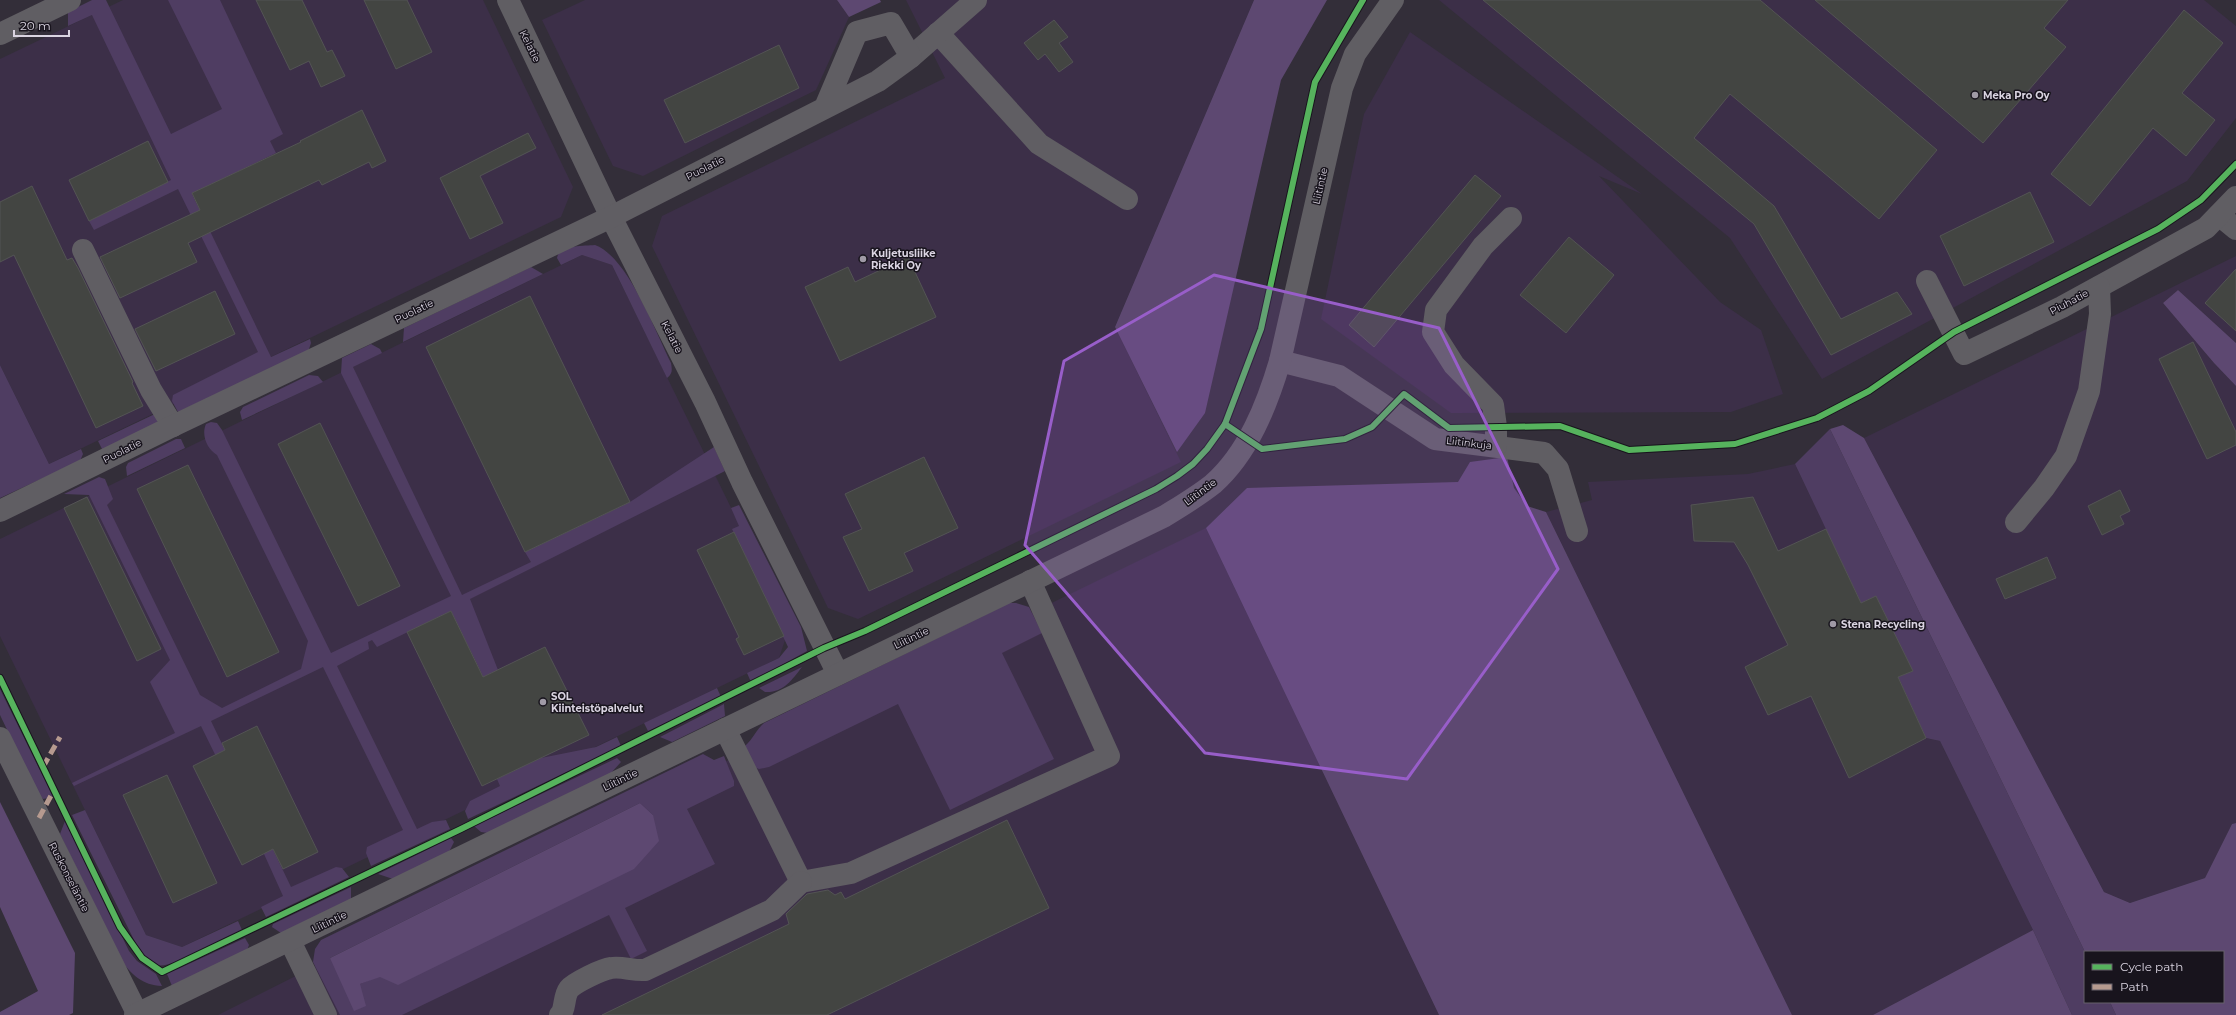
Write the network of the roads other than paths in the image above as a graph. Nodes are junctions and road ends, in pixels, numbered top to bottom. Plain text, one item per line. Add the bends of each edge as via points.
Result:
1 (70, 0) edge
2 (508, 0) edge
3 (976, 0) edge
4 (1393, 0) edge
5 (938, 33) junction
6 (0, 34) edge
7 (910, 57) junction
8 (826, 105) junction
9 (2236, 197) edge
10 (1127, 199) dead end
11 (2219, 215) junction
12 (611, 217) junction
13 (1511, 218) dead end
14 (2236, 229) edge
15 (83, 250) dead end
16 (1927, 282) dead end
17 (2099, 287) junction
18 (1280, 361) junction
19 (173, 426) junction
20 (1496, 446) junction
21 (0, 511) edge
22 (2016, 522) dead end
23 (1577, 531) dead end
24 (1030, 581) junction
25 (838, 674) junction
26 (725, 729) junction
27 (0, 738) edge
28 (801, 882) junction
29 (290, 942) junction
30 (137, 1015) edge
31 (326, 1015) edge
32 (560, 1015) edge

1 - 6 street
2 - 12 street, Kelatie
3 - 5 street, Puolatie
4 - 18 street, Liitintie via 1355,54 1342,88
5 - 7 street, Puolatie
5 - 10 street via 1039,144
7 - 8 street, Puolatie via 878,80
7 - 8 street via 890,23 857,32
8 - 12 street, Puolatie
9 - 11 street, Piuhatie
11 - 14 street
11 - 17 street, Piuhatie via 2206,228
12 - 19 street, Puolatie
12 - 25 street, Kelatie
13 - 20 street via 1483,246 1436,310 1433,332 1454,365 1493,405
15 - 19 street via 151,390
16 - 17 street, Piuhatie via 1964,354
17 - 22 street via 2100,314 2089,391 2066,456
18 - 20 street, Liitinkuja via 1339,376 1436,439
18 - 24 street, Liitintie via 1270,395 1248,439 1229,467 1214,483 1165,516
19 - 21 street, Puolatie
20 - 23 street, Liitinkuja via 1544,453 1558,469
24 - 25 street, Liitintie
24 - 28 street via 1109,756 851,873
25 - 26 street, Liitintie
26 - 28 street
26 - 29 street, Liitintie
27 - 30 street, Ruskonseläntie
28 - 32 street via 772,910 645,970 611,968 571,986 564,995
29 - 30 street, Liitintie
29 - 31 street

